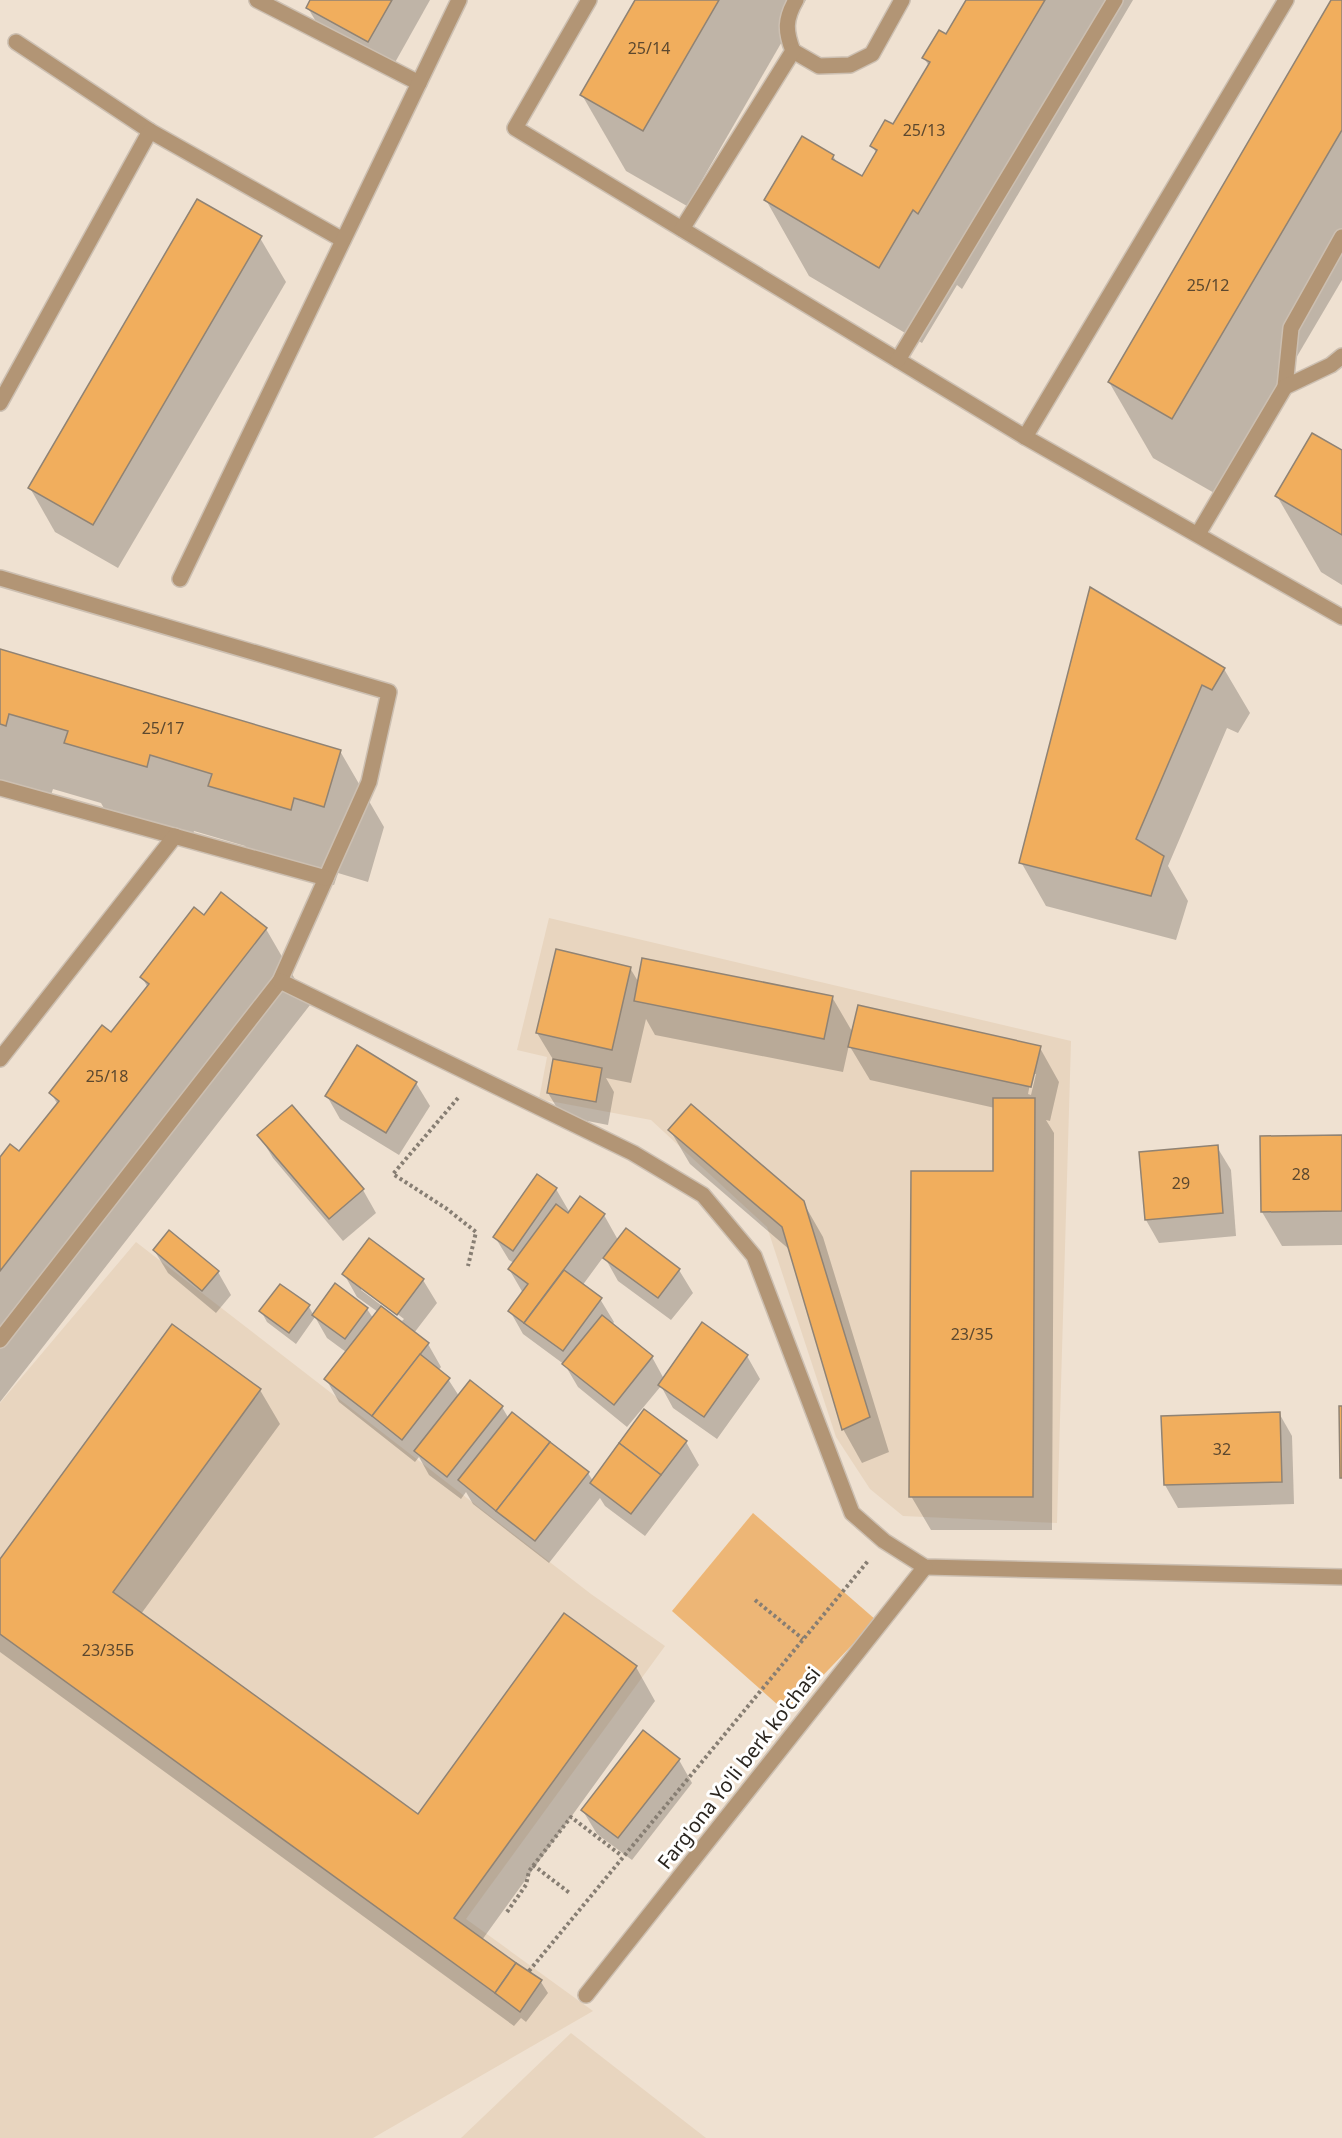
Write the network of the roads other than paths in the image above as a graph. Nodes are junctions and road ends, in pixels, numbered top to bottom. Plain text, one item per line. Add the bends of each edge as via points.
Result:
1 (256, 0) edge
2 (459, 0) edge
3 (589, 0) edge
4 (796, 0) edge
5 (902, 0) edge
6 (1115, 0) edge
7 (1286, 0) edge
8 (16, 42) dead end
9 (793, 51) junction
10 (419, 82) junction
11 (150, 130) junction
12 (682, 229) junction
13 (1342, 237) edge
14 (343, 240) junction
15 (1342, 356) edge
16 (897, 360) junction
17 (1285, 387) junction
18 (0, 403) edge
19 (1025, 437) junction
20 (1198, 534) junction
21 (0, 578) edge
22 (180, 579) dead end
23 (1342, 617) edge
24 (0, 788) edge
25 (175, 836) junction
26 (326, 878) junction
27 (280, 981) junction
28 (0, 1059) edge
29 (0, 1340) edge
30 (925, 1568) junction
31 (1342, 1577) edge
32 (586, 1995) dead end

1 - 10 street
2 - 10 street
3 - 12 street via 515,128
4 - 9 street via 788,14 787,36
5 - 9 street via 872,54 850,65 819,66
6 - 16 street
7 - 19 street
8 - 11 street
9 - 12 street
10 - 14 street
11 - 14 street
11 - 18 street
12 - 16 street
13 - 17 street via 1291,328
14 - 22 street
15 - 17 street
16 - 19 street
17 - 20 street
19 - 20 street
20 - 23 street
21 - 26 street via 389,692 369,782
24 - 25 street
25 - 26 street
25 - 28 street
26 - 27 street
27 - 29 street
27 - 30 street via 633,1153 703,1195 754,1256 852,1514
30 - 31 street
30 - 32 street, Farg'ona Yo'li berk ko'chasi

